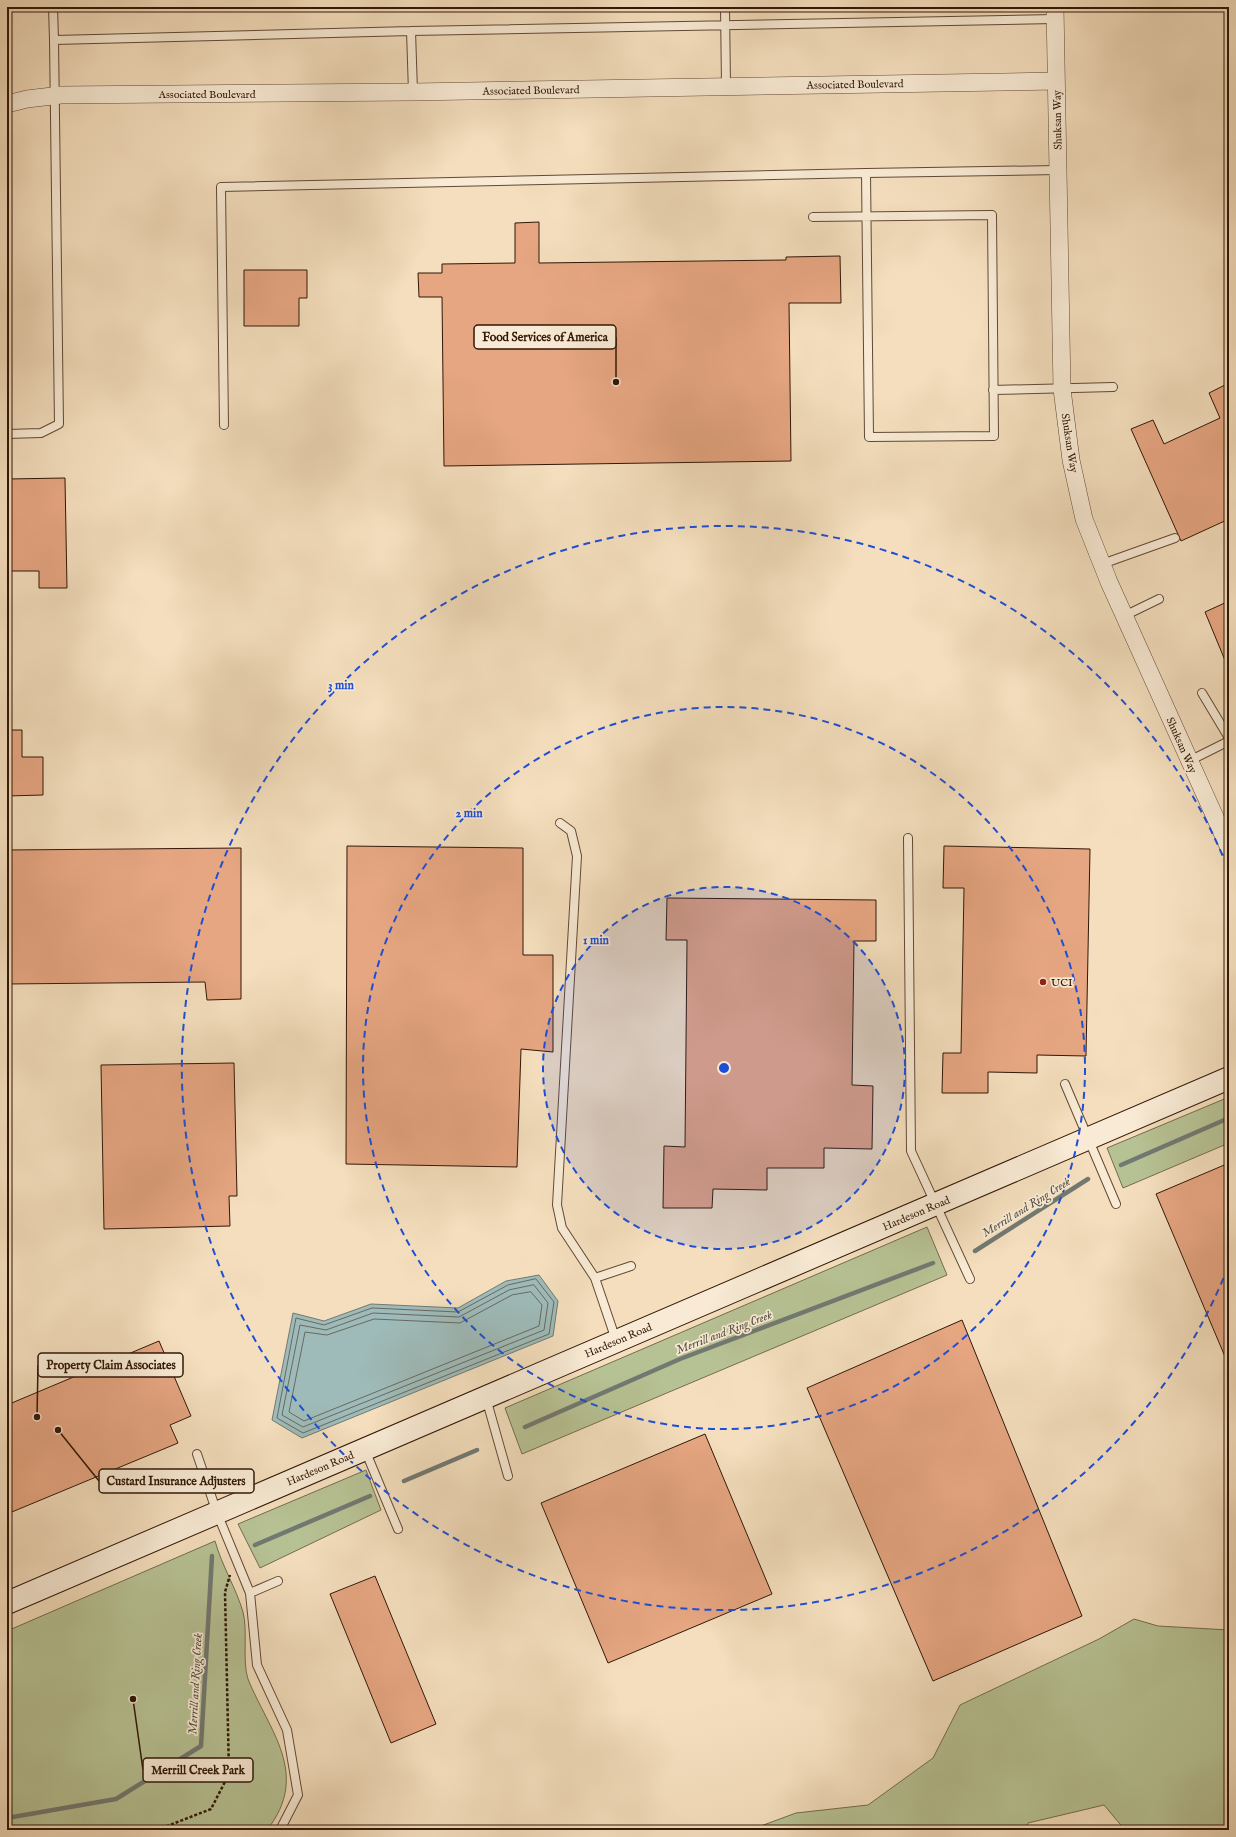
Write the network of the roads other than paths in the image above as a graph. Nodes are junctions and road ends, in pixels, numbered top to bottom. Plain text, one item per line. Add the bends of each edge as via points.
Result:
1 (53, 7) edge
2 (725, 7) edge
3 (1055, 13) edge
4 (726, 26) junction
5 (412, 31) junction
6 (54, 40) junction
7 (1056, 81) junction
8 (726, 86) junction
9 (413, 92) junction
10 (55, 96) junction
11 (7, 104) edge
12 (1058, 170) junction
13 (866, 173) junction
14 (813, 217) dead end
15 (866, 217) junction
16 (1113, 387) dead end
17 (1062, 389) junction
18 (993, 390) junction
19 (224, 425) dead end
20 (7, 434) edge
21 (1175, 538) dead end
22 (1102, 564) junction
23 (1159, 599) dead end
24 (1124, 616) junction
25 (1202, 693) dead end
26 (1229, 738) edge
27 (1229, 741) edge
28 (1190, 761) junction
29 (560, 823) dead end
30 (908, 838) dead end
31 (1229, 848) edge
32 (1229, 1078) edge
33 (1065, 1084) dead end
34 (1088, 1138) junction
35 (934, 1204) junction
36 (1116, 1204) dead end
37 (631, 1266) dead end
38 (595, 1278) junction
39 (970, 1279) dead end
40 (616, 1341) junction
41 (486, 1397) junction
42 (364, 1449) junction
43 (197, 1454) dead end
44 (508, 1476) dead end
45 (217, 1513) junction
46 (398, 1529) dead end
47 (278, 1581) dead end
48 (250, 1593) junction
49 (7, 1603) edge
50 (280, 1830) edge

1 - 6 lane
2 - 4 lane
3 - 4 lane
3 - 7 street, Shuksan Way
4 - 5 lane
4 - 8 lane
5 - 6 lane
5 - 9 lane
6 - 10 lane
7 - 8 street, Associated Boulevard
7 - 12 street, Shuksan Way
8 - 9 street, Associated Boulevard
9 - 10 street, Associated Boulevard
10 - 11 street, Associated Boulevard
10 - 20 lane via 59,424 41,433
12 - 13 lane
12 - 17 street, Shuksan Way
13 - 15 lane
13 - 19 lane via 221,187
14 - 15 lane
15 - 18 lane via 992,215
15 - 18 lane via 869,437 994,436
16 - 17 lane
17 - 18 lane
17 - 22 street, Shuksan Way via 1071,460 1084,519
21 - 22 lane
22 - 24 street, Shuksan Way
23 - 24 lane
24 - 28 street, Shuksan Way
25 - 26 lane
27 - 28 lane
28 - 31 street, Shuksan Way
29 - 38 lane via 572,831 577,856 557,1205 562,1228
30 - 35 lane via 911,1151
32 - 34 street, Hardeson Road
33 - 34 lane
34 - 35 street, Hardeson Road
34 - 36 lane
35 - 39 lane
35 - 40 street, Hardeson Road
37 - 38 lane
38 - 40 lane
40 - 41 street, Hardeson Road
41 - 42 street, Hardeson Road
41 - 44 lane
42 - 45 street, Hardeson Road
42 - 46 lane
43 - 45 lane
45 - 48 lane
45 - 49 street, Hardeson Road
47 - 48 lane
48 - 50 lane via 257,1665 287,1730 298,1796

